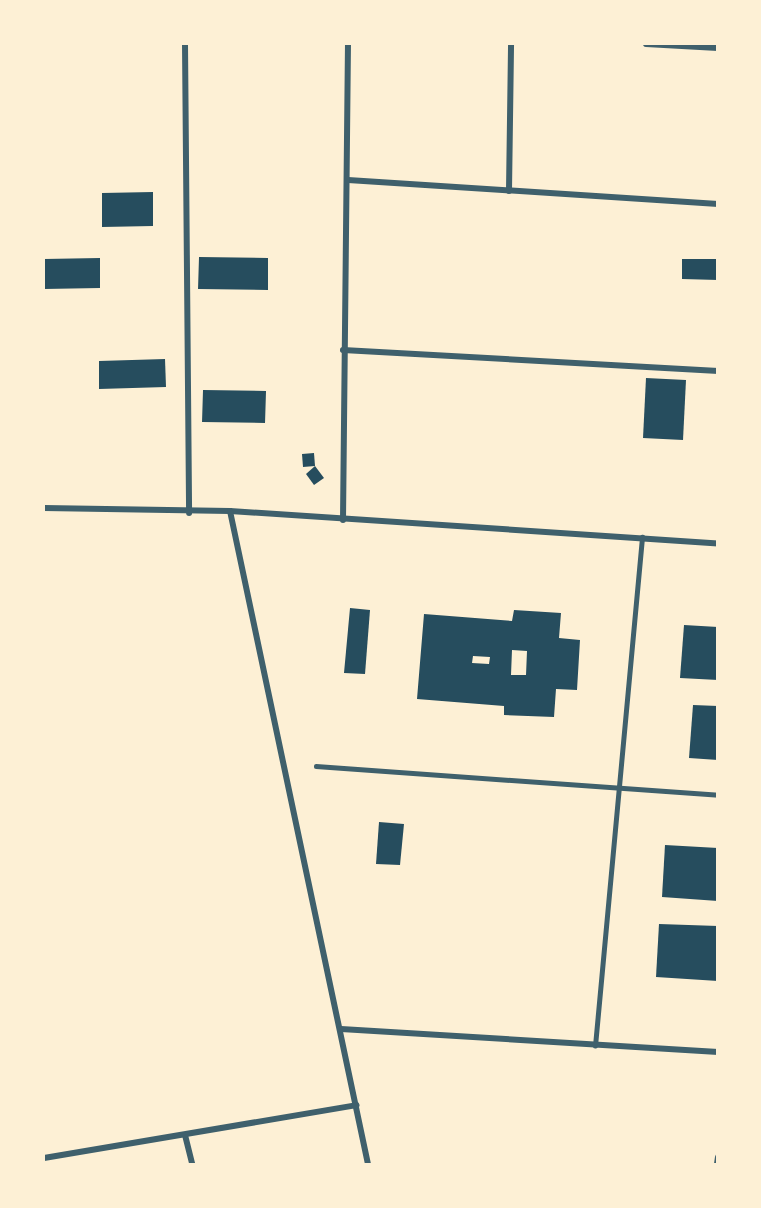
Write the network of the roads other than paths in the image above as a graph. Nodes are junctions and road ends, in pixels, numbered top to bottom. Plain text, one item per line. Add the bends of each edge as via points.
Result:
1 (185, 44) edge
2 (348, 44) edge
3 (511, 44) edge
4 (646, 44) edge
5 (676, 44) edge
6 (717, 48) edge
7 (348, 180) junction
8 (509, 191) junction
9 (717, 204) edge
10 (343, 350) junction
11 (717, 371) edge
12 (44, 508) edge
13 (230, 512) junction
14 (189, 513) junction
15 (343, 520) junction
16 (642, 537) junction
17 (717, 543) edge
18 (316, 766) dead end
19 (617, 788) junction
20 (717, 795) edge
21 (341, 1029) junction
22 (596, 1046) junction
23 (717, 1052) edge
24 (357, 1105) junction
25 (185, 1135) junction
26 (44, 1158) edge
27 (717, 1158) edge
28 (192, 1164) edge
29 (368, 1164) edge
30 (717, 1164) edge

1 - 14 street
2 - 7 street
3 - 8 street
4 - 5 street
5 - 6 street
7 - 8 street
7 - 10 street
8 - 9 street
10 - 11 street
10 - 15 street
12 - 14 street
13 - 14 street
13 - 15 street
13 - 21 street
15 - 16 street
16 - 17 street
16 - 19 lane
18 - 19 lane
19 - 20 lane
19 - 22 lane
21 - 22 street
21 - 24 street
22 - 23 street
24 - 25 street
24 - 29 street
25 - 26 street
25 - 28 street
27 - 30 street

